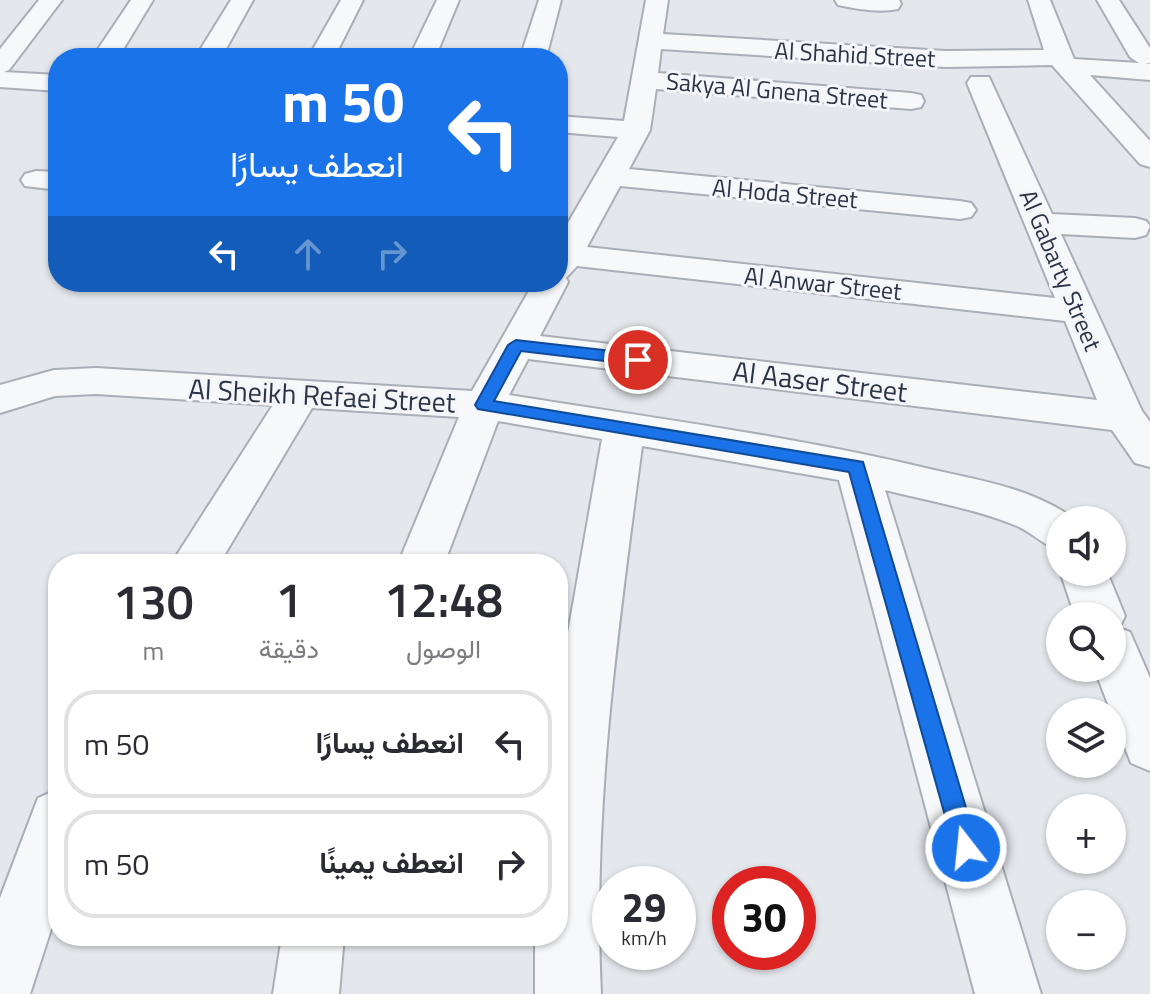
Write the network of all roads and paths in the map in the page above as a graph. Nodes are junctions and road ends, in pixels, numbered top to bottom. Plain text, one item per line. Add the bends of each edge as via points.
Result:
1 (51, 0) edge
2 (142, 0) edge
3 (242, 0) edge
4 (352, 0) edge
5 (448, 0) edge
6 (550, 0) edge
7 (657, 0) edge
8 (846, 0) edge
9 (1039, 0) edge
10 (1108, 0) edge
11 (890, 4) dead end
12 (651, 41) junction
13 (111, 48) edge
14 (214, 48) edge
15 (326, 48) edge
16 (426, 48) edge
17 (536, 48) edge
18 (1064, 61) junction
19 (1146, 64) edge
20 (0, 65) edge
21 (0, 79) edge
22 (644, 80) junction
23 (48, 82) edge
24 (980, 83) dead end
25 (911, 101) dead end
26 (1105, 107) junction
27 (1135, 107) dead end
28 (568, 125) edge
29 (636, 130) junction
30 (1150, 158) edge
31 (610, 176) junction
32 (568, 207) edge
33 (592, 208) junction
34 (960, 210) dead end
35 (1041, 223) junction
36 (1135, 228) dead end
37 (568, 251) edge
38 (568, 270) edge
39 (545, 292) edge
40 (1080, 312) junction
41 (516, 345) junction
42 (301, 394) junction
43 (0, 399) edge
44 (484, 405) junction
45 (624, 428) junction
46 (1142, 439) edge
47 (857, 467) junction
48 (1046, 522) edge
49 (200, 554) edge
50 (425, 554) edge
51 (1126, 682) edge
52 (1150, 745) edge
53 (48, 847) edge
54 (312, 946) edge
55 (0, 987) edge
56 (306, 994) edge
57 (568, 994) edge
58 (1008, 994) edge

1 - 20 street
2 - 13 street
3 - 14 street
4 - 15 street
5 - 16 street
6 - 17 street
7 - 12 street
8 - 11 street
9 - 18 street
10 - 19 street
12 - 18 street, Al Shahid Street
12 - 22 street
18 - 19 street, Al Shahid Street
18 - 26 street
21 - 23 street
22 - 25 street, Sakya Al Gnena Street
22 - 29 street
24 - 35 street, Al Gabarty Street
26 - 27 street
26 - 30 street
28 - 29 street
29 - 31 street
31 - 33 street
31 - 34 street, Al Hoda Street
32 - 33 street
33 - 37 street
35 - 36 street
35 - 40 street, Al Gabarty Street
38 - 40 street, Al Anwar Street
39 - 41 street
40 - 46 street, Al Gabarty Street
41 - 44 street
41 - 46 street, Al Aaser Street
42 - 43 street, Al Sheikh Refaei Street via 96,381 54,383
42 - 44 street, Al Sheikh Refaei Street
42 - 49 street
44 - 45 street, Al Sheikh Refaei Street
44 - 50 street
45 - 47 street, Al Sheikh Refaei Street
45 - 57 street via 574,759
47 - 48 street, Al Sheikh Refaei Street via 1003,503
47 - 58 street
51 - 52 street
53 - 55 street
54 - 56 street

